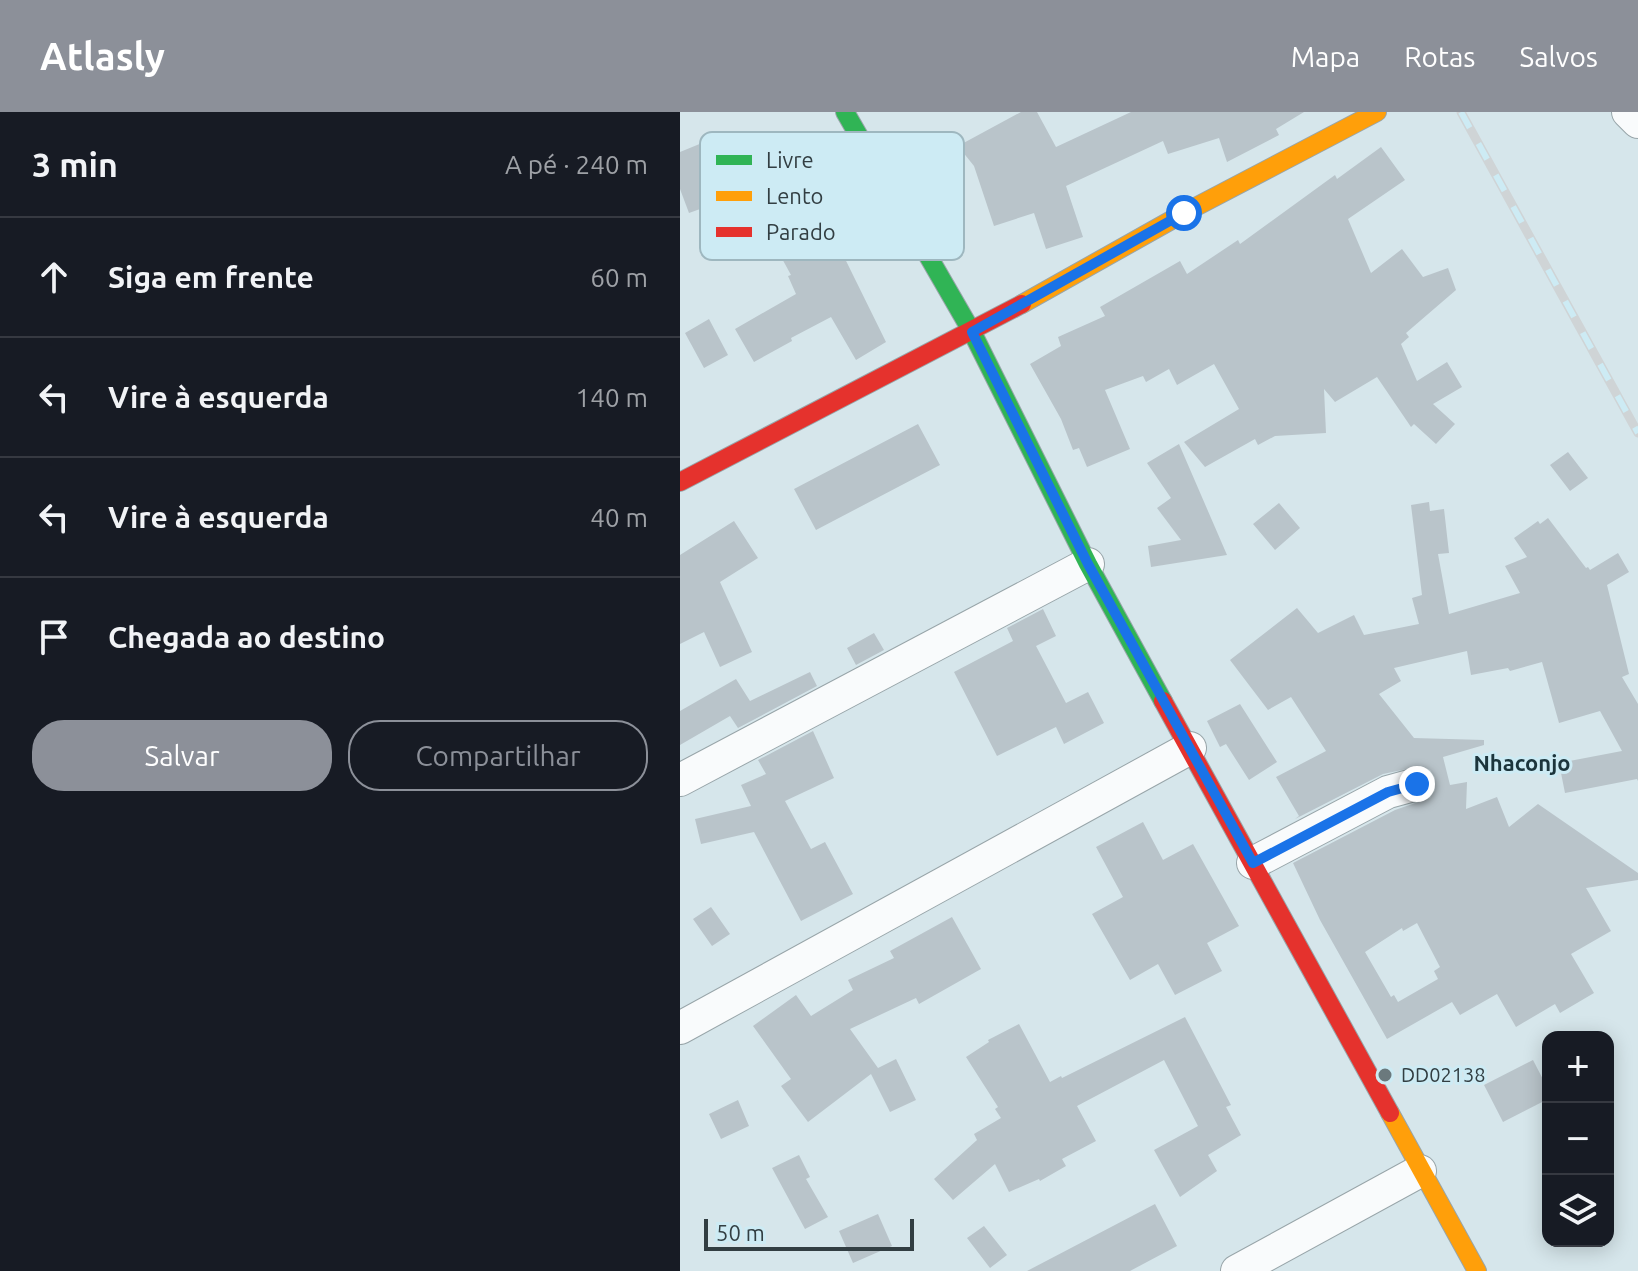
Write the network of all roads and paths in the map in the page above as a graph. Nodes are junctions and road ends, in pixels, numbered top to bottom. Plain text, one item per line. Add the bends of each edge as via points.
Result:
1 (845, 112) edge
2 (1377, 112) edge
3 (1628, 112) edge
4 (1638, 122) edge
5 (857, 132) edge
6 (930, 260) edge
7 (972, 332) junction
8 (680, 482) edge
9 (1088, 564) junction
10 (1190, 748) junction
11 (680, 780) edge
12 (1417, 784) dead end
13 (1253, 863) junction
14 (680, 1028) edge
15 (1420, 1171) junction
16 (1237, 1271) edge
17 (1477, 1271) edge

1 - 5 main road
2 - 7 main road
3 - 4 street
6 - 7 main road
7 - 8 main road
7 - 9 main road
9 - 10 main road
9 - 11 street
10 - 13 main road
10 - 14 street
12 - 13 street via 1388,792
13 - 15 main road
15 - 16 street
15 - 17 main road

